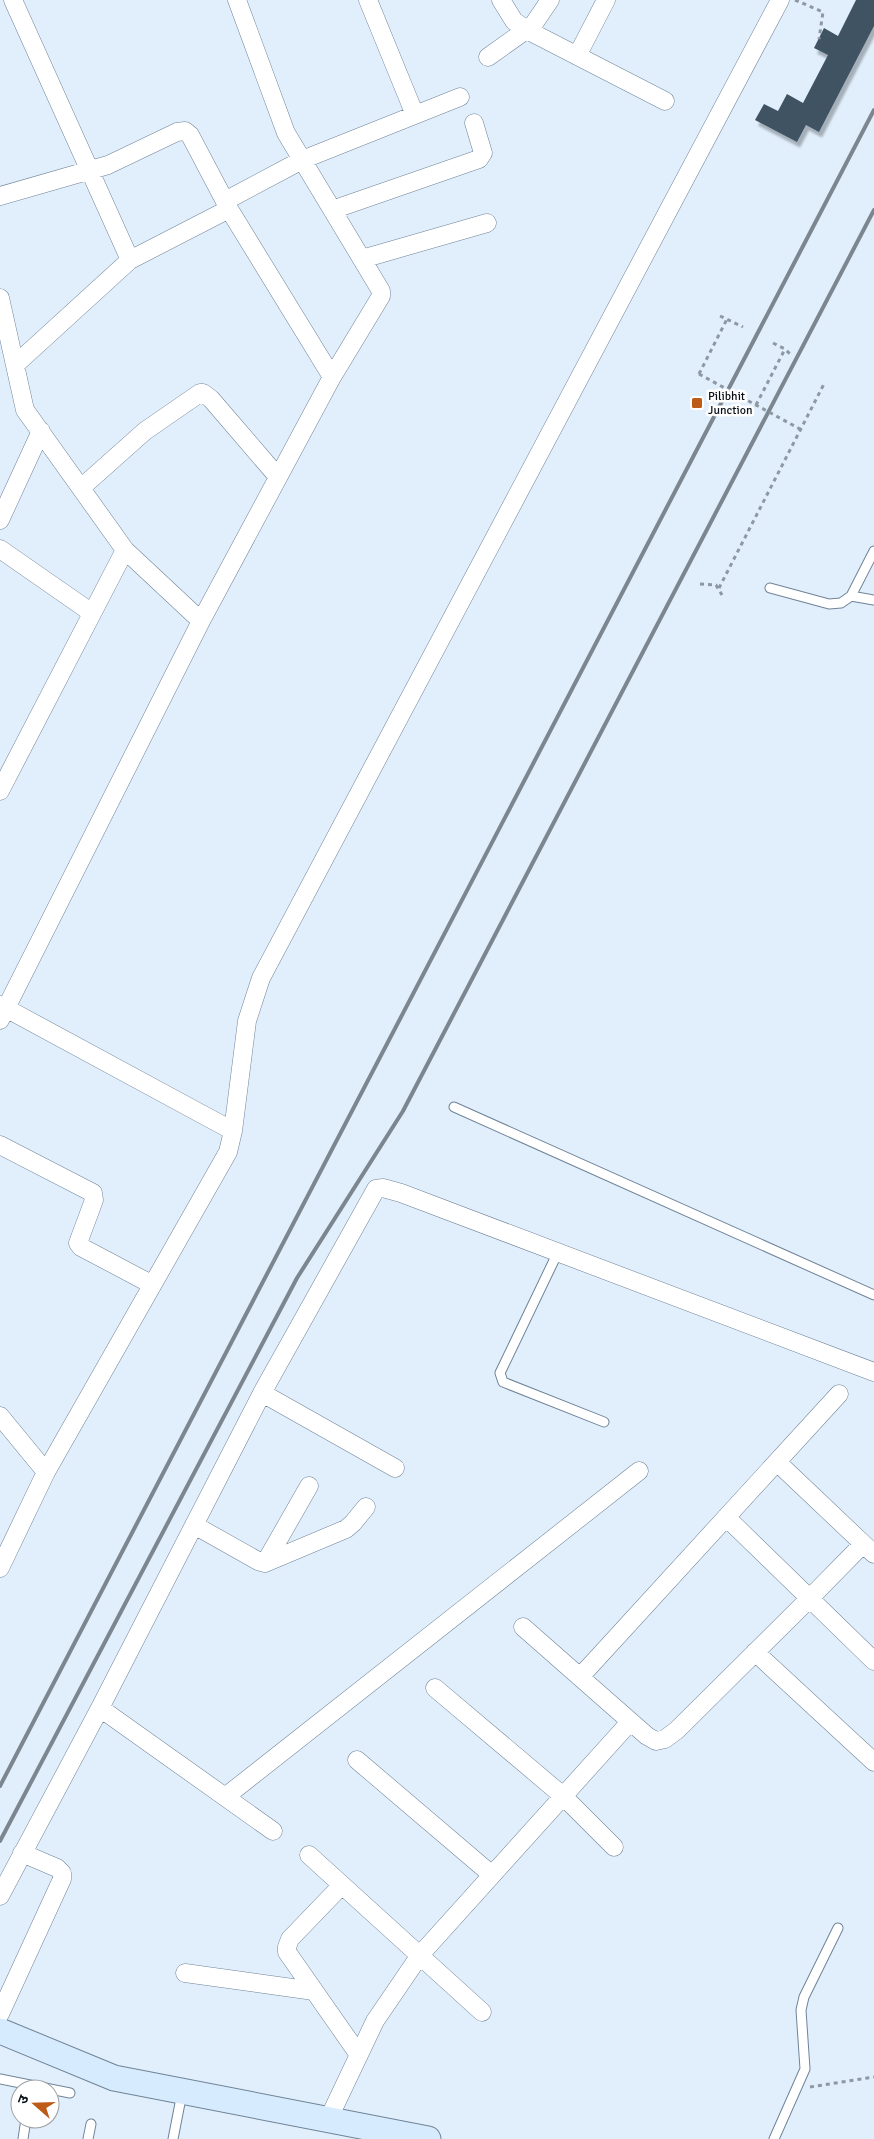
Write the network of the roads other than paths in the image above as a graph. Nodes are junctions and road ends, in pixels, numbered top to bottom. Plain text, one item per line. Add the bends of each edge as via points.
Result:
1 (13, 0) edge
2 (237, 0) edge
3 (368, 0) edge
4 (501, 0) edge
5 (550, 0) edge
6 (606, 0) edge
7 (780, 0) edge
8 (527, 30) junction
9 (577, 56) junction
10 (488, 57) dead end
11 (460, 97) dead end
12 (665, 101) dead end
13 (415, 115) junction
14 (474, 123) dead end
15 (302, 160) junction
16 (89, 170) junction
17 (0, 196) edge
18 (227, 205) junction
19 (332, 210) junction
20 (487, 222) dead end
21 (362, 259) junction
22 (130, 260) junction
23 (0, 298) edge
24 (16, 364) junction
25 (332, 377) junction
26 (41, 431) junction
27 (278, 477) junction
28 (81, 488) junction
29 (0, 520) edge
30 (0, 549) edge
31 (125, 550) junction
32 (874, 551) edge
33 (770, 588) dead end
34 (851, 596) junction
35 (874, 600) edge
36 (92, 613) junction
37 (201, 621) junction
38 (0, 791) edge
39 (2, 1011) edge
40 (454, 1107) dead end
41 (233, 1131) junction
42 (0, 1145) edge
43 (558, 1252) junction
44 (151, 1284) junction
45 (874, 1295) edge
46 (874, 1372) edge
47 (262, 1393) junction
48 (839, 1394) dead end
49 (0, 1416) edge
50 (604, 1422) dead end
51 (777, 1462) junction
52 (395, 1468) dead end
53 (639, 1471) dead end
54 (46, 1472) junction
55 (309, 1486) dead end
56 (366, 1507) dead end
57 (726, 1517) junction
58 (194, 1525) junction
59 (868, 1549) edge
60 (265, 1563) junction
61 (0, 1568) edge
62 (809, 1599) junction
63 (523, 1626) dead end
64 (755, 1652) junction
65 (874, 1661) edge
66 (580, 1677) junction
67 (435, 1688) dead end
68 (100, 1708) junction
69 (630, 1722) junction
70 (357, 1760) dead end
71 (874, 1762) edge
72 (563, 1796) junction
73 (225, 1797) junction
74 (273, 1831) dead end
75 (614, 1847) dead end
76 (22, 1853) junction
77 (309, 1855) dead end
78 (492, 1875) junction
79 (342, 1885) junction
80 (0, 1896) edge
81 (838, 1928) dead end
82 (420, 1956) junction
83 (185, 1974) dead end
84 (314, 1991) junction
85 (482, 2012) dead end
86 (0, 2014) edge
87 (0, 2032) edge
88 (360, 2054) junction
89 (60, 2091) edge
90 (182, 2091) junction
91 (70, 2093) dead end
92 (328, 2120) junction
93 (91, 2124) dead end
94 (88, 2139) edge
95 (173, 2139) edge
96 (428, 2139) edge
97 (774, 2139) edge

1 - 16 street
2 - 15 street via 286,133
3 - 13 street
4 - 8 street via 514,21
5 - 8 street via 539,19
6 - 9 street
7 - 41 street via 261,978 247,1021
8 - 9 street
8 - 10 street
9 - 12 street
11 - 13 street
13 - 15 street
14 - 19 street via 483,154 479,158
15 - 18 street
15 - 19 street
16 - 17 street
16 - 18 street via 115,163 184,131 190,134
16 - 22 street
18 - 22 street
18 - 25 street
19 - 21 street
20 - 21 street
21 - 25 street via 381,296
22 - 24 street
23 - 24 street
24 - 26 street via 26,410
25 - 27 street
26 - 28 street
26 - 29 street
27 - 28 street via 212,399 200,393 145,431
27 - 37 street
28 - 31 street
30 - 36 street
31 - 36 street
31 - 37 street
32 - 34 lane
33 - 34 lane via 829,604 841,603
34 - 35 lane
36 - 38 street
37 - 39 street
39 - 41 street
40 - 45 lane
41 - 44 street via 228,1152
42 - 44 street via 93,1193 94,1200 78,1243
43 - 46 street
43 - 47 street via 401,1193 376,1189
43 - 50 lane via 500,1378 503,1382
44 - 54 street
47 - 52 street
47 - 58 street
48 - 51 street
49 - 54 street
51 - 57 street
51 - 59 street
53 - 73 street
54 - 61 street
55 - 60 street
56 - 60 street via 346,1529
57 - 62 street
57 - 66 street
58 - 60 street
58 - 68 street
59 - 62 street
62 - 64 street
62 - 65 street
63 - 66 street
64 - 69 street via 665,1739 656,1742
64 - 71 street
66 - 69 street
67 - 72 street
68 - 73 street
68 - 76 street
69 - 72 street
70 - 78 street
72 - 75 street
72 - 78 street
73 - 74 street
76 - 80 street
76 - 86 street via 57,1868 62,1879
77 - 79 street
78 - 82 street
79 - 82 street
79 - 84 street via 290,1939 287,1947 287,1952
81 - 97 lane via 804,1997 801,2010 805,2069
82 - 85 street
82 - 88 street via 386,2004
83 - 84 street
84 - 88 street
87 - 90 street via 114,2078
88 - 92 street
89 - 91 lane
90 - 92 street
90 - 95 lane
92 - 96 street
93 - 94 lane

